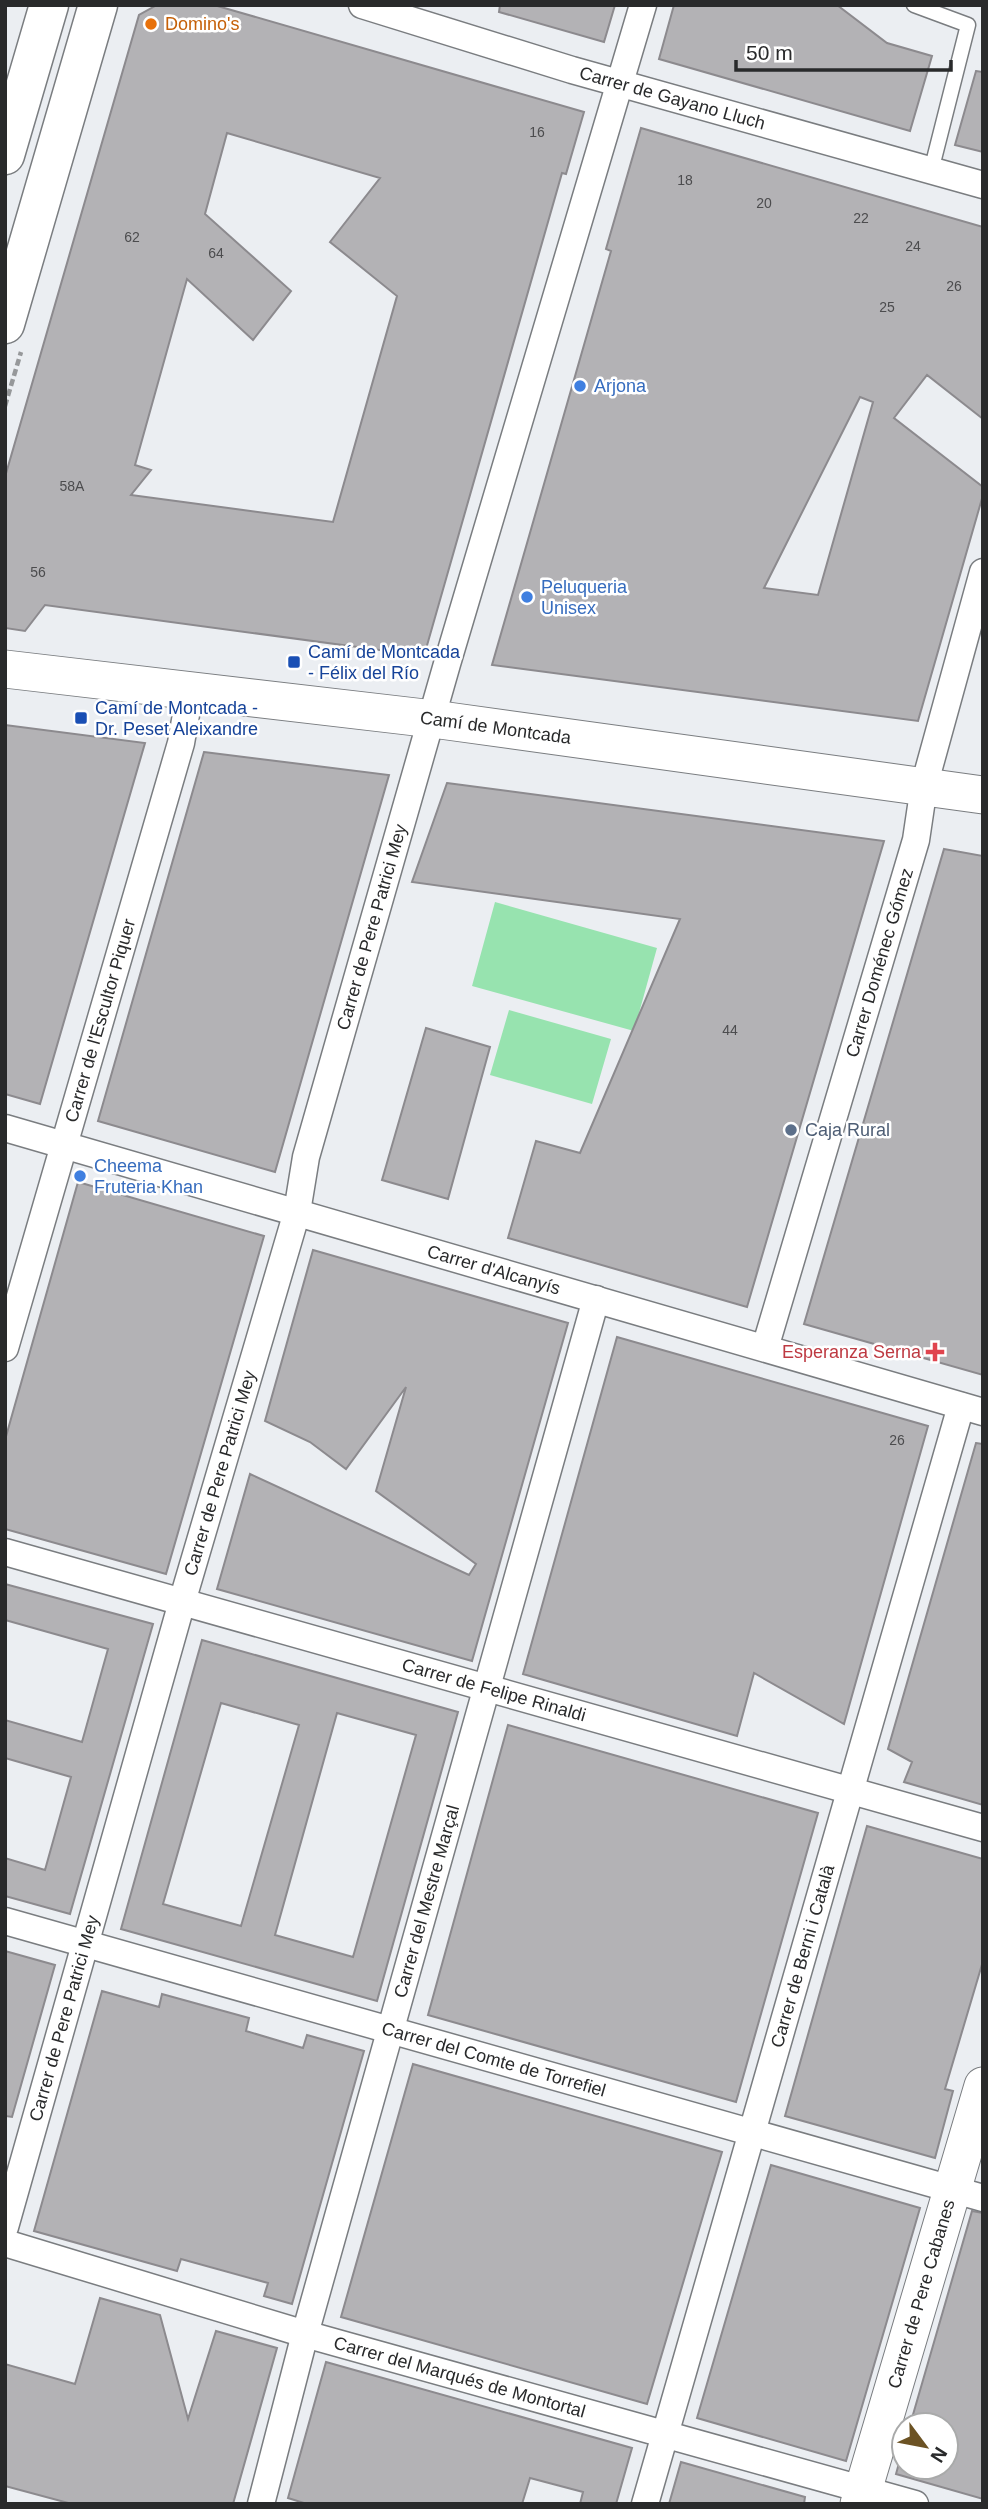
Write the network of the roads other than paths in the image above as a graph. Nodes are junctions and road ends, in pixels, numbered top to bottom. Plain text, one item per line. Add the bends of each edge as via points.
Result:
1 (49, 5) edge
2 (98, 5) edge
3 (362, 5) edge
4 (643, 5) edge
5 (914, 5) edge
6 (621, 83) junction
7 (5, 155) edge
8 (930, 171) junction
9 (983, 186) edge
10 (5, 324) edge
11 (983, 572) edge
12 (5, 669) edge
13 (190, 692) junction
14 (433, 719) junction
15 (924, 786) junction
16 (983, 795) edge
17 (5, 1128) edge
18 (63, 1144) junction
19 (298, 1212) junction
20 (596, 1300) junction
21 (5, 1348) edge
22 (765, 1348) junction
23 (972, 1409) edge
24 (5, 1552) edge
25 (182, 1602) junction
26 (487, 1688) junction
27 (849, 1790) junction
28 (983, 1828) edge
29 (5, 1921) edge
30 (86, 1944) junction
31 (392, 2030) junction
32 (983, 2086) edge
33 (752, 2131) junction
34 (967, 2194) edge
35 (5, 2227) edge
36 (5, 2243) edge
37 (305, 2334) junction
38 (665, 2434) junction
39 (861, 2497) edge
40 (261, 2504) edge
41 (645, 2504) edge
42 (915, 2504) edge

1 - 7 main road
2 - 10 main road
3 - 6 street, Carrer de Gayano Lluch
4 - 6 street, Carrer de Pere Patrici Mey
5 - 8 lane via 968,25
6 - 8 street, Carrer de Gayano Lluch
6 - 14 street, Carrer de Pere Patrici Mey
8 - 9 street, Carrer de Gayano Lluch
11 - 15 street, Carrer Doménec Gómez
12 - 13 street, Camí de Montcada
13 - 14 street, Camí de Montcada
13 - 18 street, Carrer de l'Escultor Piquer via 181,743
14 - 15 street, Camí de Montcada
14 - 19 street, Carrer de Pere Patrici Mey via 306,1157
15 - 16 street, Camí de Montcada
15 - 22 street, Carrer Doménec Gómez via 915,840
17 - 18 street, Carrer d'Alcanyís
18 - 19 street, Carrer d'Alcanyís
18 - 21 street, Carrer de l'Escultor Piquer
19 - 20 street, Carrer d'Alcanyís
19 - 25 street, Carrer de Pere Patrici Mey
20 - 22 street, Carrer d'Alcanyís
20 - 26 street, Carrer del Mestre Marçal
22 - 23 street, Carrer d'Alcanyís
23 - 27 street, Carrer de Berni i Català
24 - 25 street, Carrer de Felipe Rinaldi
25 - 26 street, Carrer de Felipe Rinaldi
25 - 30 street, Carrer de Pere Patrici Mey
26 - 27 street, Carrer de Felipe Rinaldi
26 - 31 street, Carrer del Mestre Marçal
27 - 28 street, Carrer de Felipe Rinaldi
27 - 33 street, Carrer de Berni i Català
29 - 30 street, Carrer del Comte de Torrefiel
30 - 31 street, Carrer del Comte de Torrefiel
30 - 35 street, Carrer de Pere Patrici Mey
31 - 33 street, Carrer del Comte de Torrefiel
31 - 37 street, Carrer del Mestre Marçal
32 - 34 street, Carrer de Pere Cabanes
33 - 34 street, Carrer del Comte de Torrefiel
33 - 38 street, Carrer de Berni i Català
34 - 39 street, Carrer de Pere Cabanes
36 - 37 street, Carrer del Marqués de Montortal
37 - 38 street, Carrer del Marqués de Montortal
37 - 40 street, Carrer del Mestre Marçal
38 - 39 street, Carrer del Marqués de Montortal
38 - 41 street, Carrer de Berni i Català
39 - 42 street, Carrer del Marqués de Montortal

